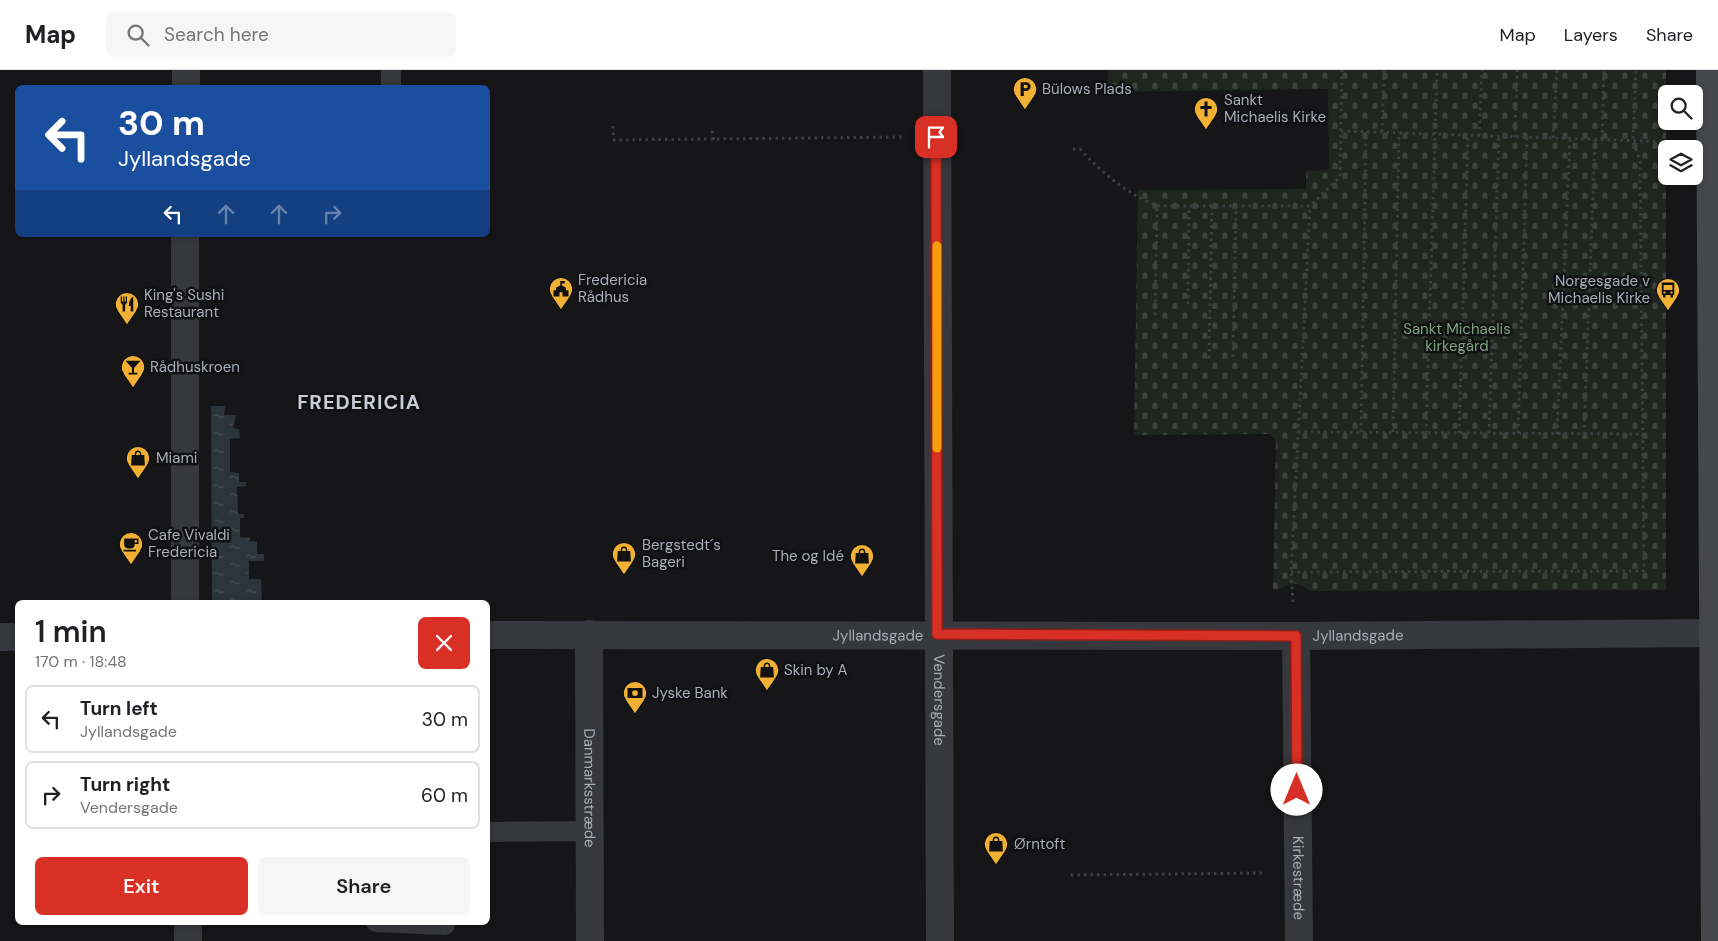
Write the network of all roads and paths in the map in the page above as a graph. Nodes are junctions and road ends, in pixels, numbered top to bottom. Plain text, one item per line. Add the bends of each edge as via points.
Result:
1 (186, 70) edge
2 (391, 70) edge
3 (937, 70) edge
4 (1342, 70) edge
5 (1384, 70) edge
6 (1436, 70) edge
7 (1482, 70) edge
8 (1517, 70) edge
9 (1557, 70) edge
10 (1604, 70) edge
11 (1636, 70) edge
12 (1710, 70) edge
13 (186, 85) edge
14 (391, 85) edge
15 (613, 126) dead end
16 (712, 131) dead end
17 (1341, 131) junction
18 (1366, 132) junction
19 (1382, 132) junction
20 (1400, 132) junction
21 (1435, 134) junction
22 (1468, 135) junction
23 (1479, 136) junction
24 (1499, 136) junction
25 (936, 137) junction
26 (1515, 137) junction
27 (1526, 137) junction
28 (1553, 138) junction
29 (1570, 139) junction
30 (1602, 139) junction
31 (714, 140) junction
32 (1595, 140) junction
33 (1633, 141) junction
34 (1710, 144) junction
35 (1072, 149) dead end
36 (1212, 205) junction
37 (1156, 206) junction
38 (1189, 206) junction
39 (1236, 206) junction
40 (1310, 206) junction
41 (185, 237) edge
42 (1188, 304) dead end
43 (1156, 315) dead end
44 (1232, 357) dead end
45 (1210, 358) dead end
46 (1298, 432) junction
47 (1361, 432) junction
48 (1393, 432) junction
49 (1426, 433) junction
50 (1460, 433) junction
51 (1488, 433) junction
52 (1518, 433) junction
53 (1557, 434) junction
54 (1584, 434) junction
55 (1643, 434) junction
56 (1291, 572) junction
57 (185, 600) edge
58 (1716, 633) edge
59 (589, 634) junction
60 (937, 634) junction
61 (490, 635) edge
62 (1296, 636) junction
63 (0, 637) edge
64 (15, 637) edge
65 (590, 831) junction
66 (490, 832) edge
67 (1716, 832) edge
68 (1298, 873) junction
69 (1071, 875) dead end
70 (188, 925) edge
71 (188, 941) edge
72 (590, 941) edge
73 (940, 941) edge
74 (1299, 941) edge
75 (1715, 941) edge

1 - 13 street
2 - 14 lane
3 - 25 street, Vendersgade
4 - 17 path
5 - 19 path
6 - 21 path
7 - 23 path
8 - 26 path
9 - 28 path
10 - 30 path
11 - 33 path
12 - 34 street
15 - 31 path via 614,140
16 - 31 path
17 - 18 path
17 - 40 path via 1340,178
18 - 19 path
18 - 47 path
19 - 20 path
20 - 21 path
20 - 48 path
21 - 22 path
21 - 49 path
22 - 23 path
22 - 50 path
23 - 24 path
24 - 26 path
24 - 51 path
25 - 31 path
25 - 60 street, Vendersgade
26 - 27 path
27 - 28 path
27 - 52 path
28 - 29 path
29 - 32 path
29 - 53 path
30 - 32 path
30 - 33 path
32 - 54 path
33 - 34 path
33 - 55 path via 1640,161
34 - 58 street
35 - 37 path via 1080,149 1101,172 1138,198
36 - 38 path
36 - 39 path
36 - 45 path
37 - 38 path
37 - 43 path
38 - 42 path
39 - 40 path
39 - 44 path
40 - 46 path
41 - 57 street
46 - 47 path
46 - 56 path
47 - 48 path
48 - 49 path
49 - 50 path
50 - 51 path
51 - 52 path
52 - 53 path
53 - 54 path
54 - 55 path
55 - 56 path via 1644,571
56 - 62 path
58 - 62 street, Jyllandsgade
58 - 67 street
59 - 60 street, Jyllandsgade
59 - 61 street, Jyllandsgade
59 - 65 street, Danmarksstræde
60 - 62 street, Jyllandsgade
60 - 73 street, Vendersgade
62 - 68 street, Kirkestræde
63 - 64 street
65 - 66 lane
65 - 72 street, Danmarksstræde
67 - 75 street
68 - 69 path
68 - 74 street, Kirkestræde
70 - 71 street

